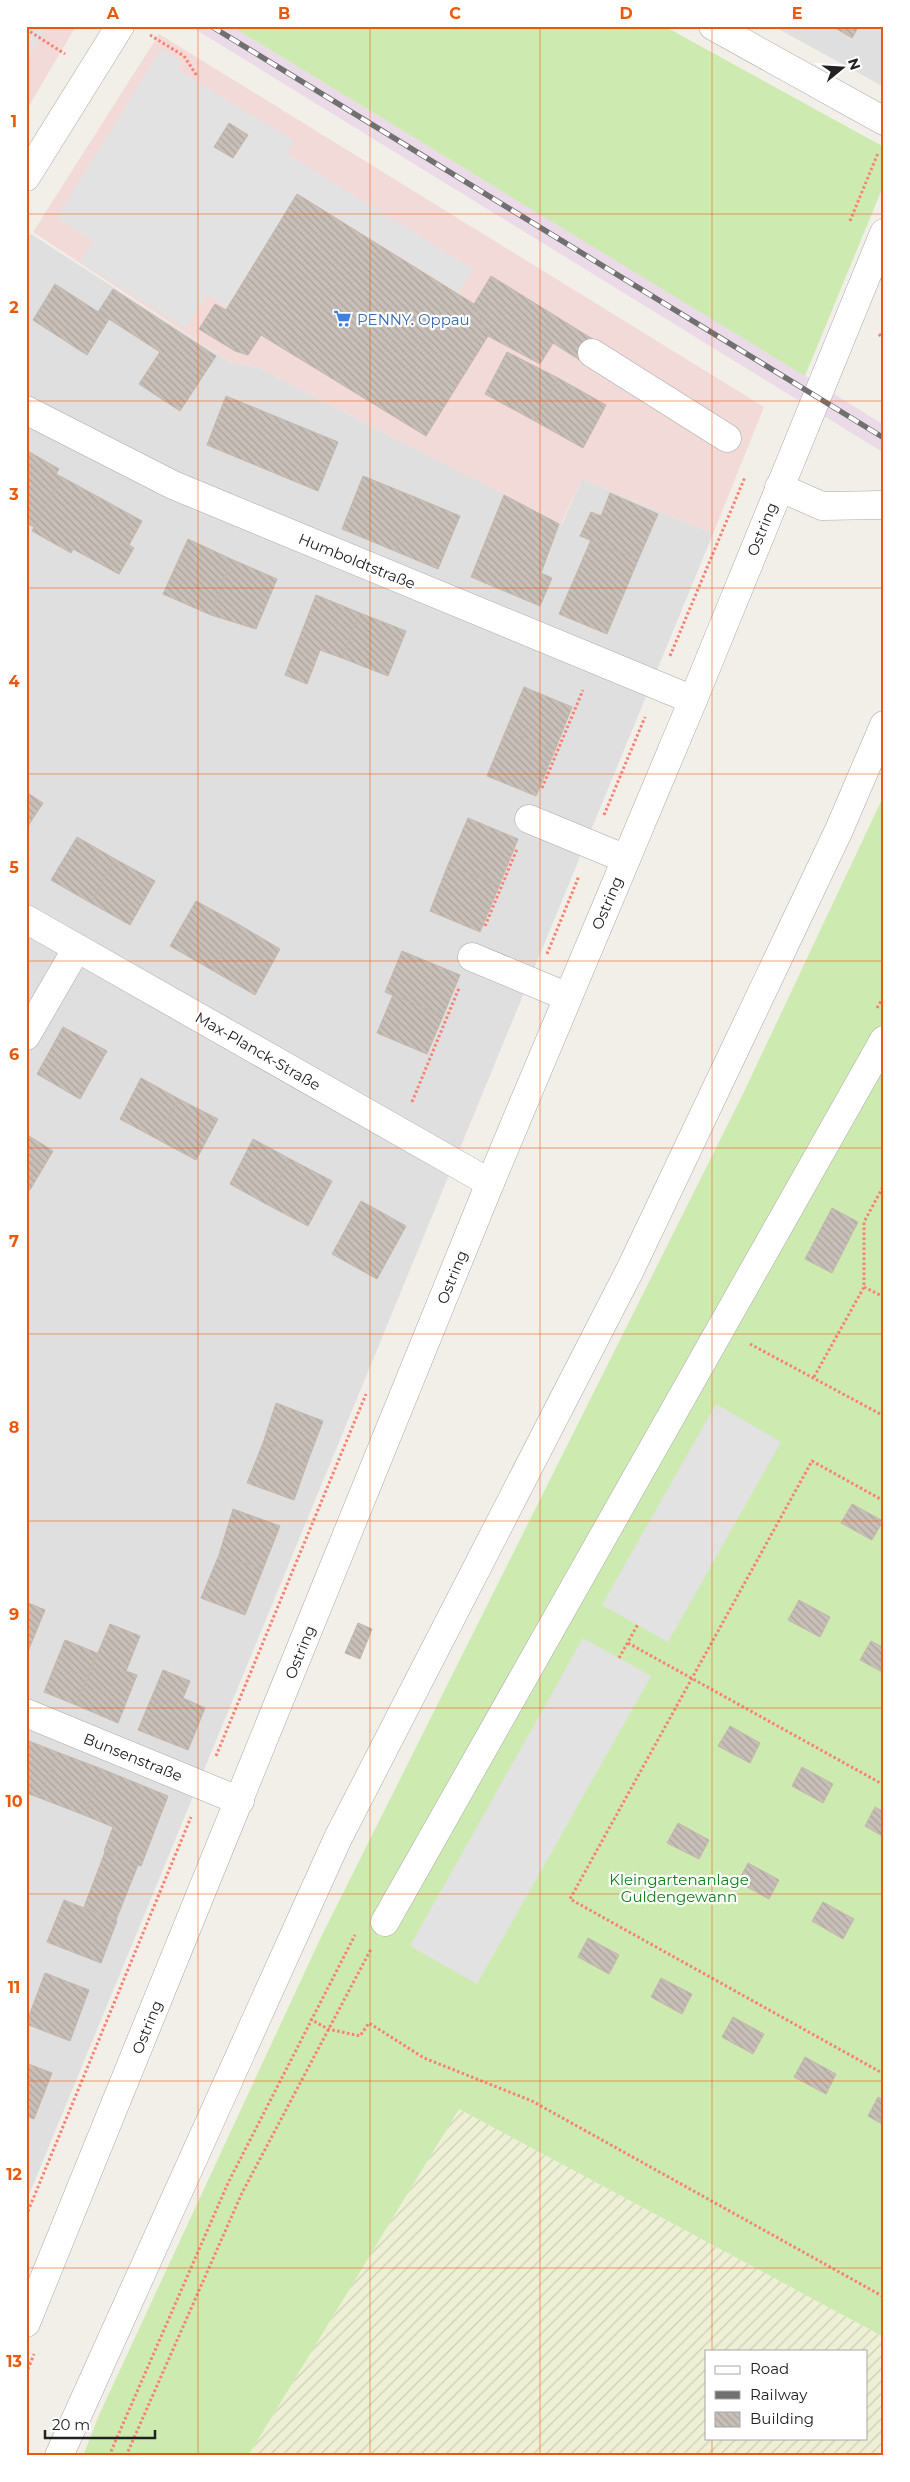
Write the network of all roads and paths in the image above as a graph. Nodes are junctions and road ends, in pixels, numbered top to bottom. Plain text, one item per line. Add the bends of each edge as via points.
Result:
1 (713, 26) edge
2 (132, 29) edge
3 (26, 30) edge
4 (92, 71) junction
5 (197, 76) dead end
6 (884, 121) edge
7 (26, 177) edge
8 (884, 233) edge
9 (592, 353) dead end
10 (26, 410) edge
11 (727, 438) dead end
12 (779, 487) junction
13 (884, 505) edge
14 (595, 659) junction
15 (692, 700) junction
16 (884, 725) edge
17 (529, 819) junction
18 (626, 859) junction
19 (26, 919) edge
20 (77, 948) junction
21 (472, 957) junction
22 (568, 997) junction
23 (26, 1036) edge
24 (884, 1040) edge
25 (400, 1132) junction
26 (490, 1183) junction
27 (884, 1185) edge
28 (864, 1287) junction
29 (884, 1297) edge
30 (721, 1328) junction
31 (814, 1377) junction
32 (884, 1416) edge
33 (884, 1501) edge
34 (638, 1624) dead end
35 (628, 1643) junction
36 (619, 1658) dead end
37 (692, 1679) junction
38 (26, 1713) edge
39 (884, 1785) edge
40 (240, 1801) junction
41 (385, 1922) joint
42 (310, 2020) dead end
43 (328, 2029) junction
44 (884, 2074) edge
45 (884, 2297) edge
46 (26, 2323) edge
47 (59, 2456) edge
48 (126, 2456) edge

1 - 6 street
2 - 4 street
2 - 5 path via 184,56
3 - 4 path
4 - 7 street
8 - 12 street, Ostring
9 - 11 street
10 - 14 street, Humboldtstraße via 173,485
12 - 13 street via 822,506
12 - 15 street, Ostring
14 - 15 street, Humboldtstraße
14 - 17 path
15 - 18 street, Ostring
16 - 47 street via 839,830 632,1268 338,1838
17 - 18 street
17 - 21 path
18 - 22 street, Ostring
19 - 20 street, Max-Planck-Straße
20 - 23 street
20 - 25 street, Max-Planck-Straße
21 - 22 street
21 - 25 path
22 - 26 street, Ostring
24 - 30 street
25 - 26 street, Max-Planck-Straße
26 - 40 street, Ostring
27 - 28 path via 864,1222
28 - 29 path
28 - 31 path
30 - 31 path
30 - 41 street
31 - 32 path
33 - 37 path via 812,1461
34 - 35 path
35 - 36 path
35 - 37 path
37 - 39 path
37 - 44 path via 570,1899
38 - 40 street, Bunsenstraße
40 - 46 street, Ostring
41 - 43 path
42 - 43 path
43 - 45 path via 360,2036 370,2022 424,2058 532,2101
43 - 48 path via 242,2193

